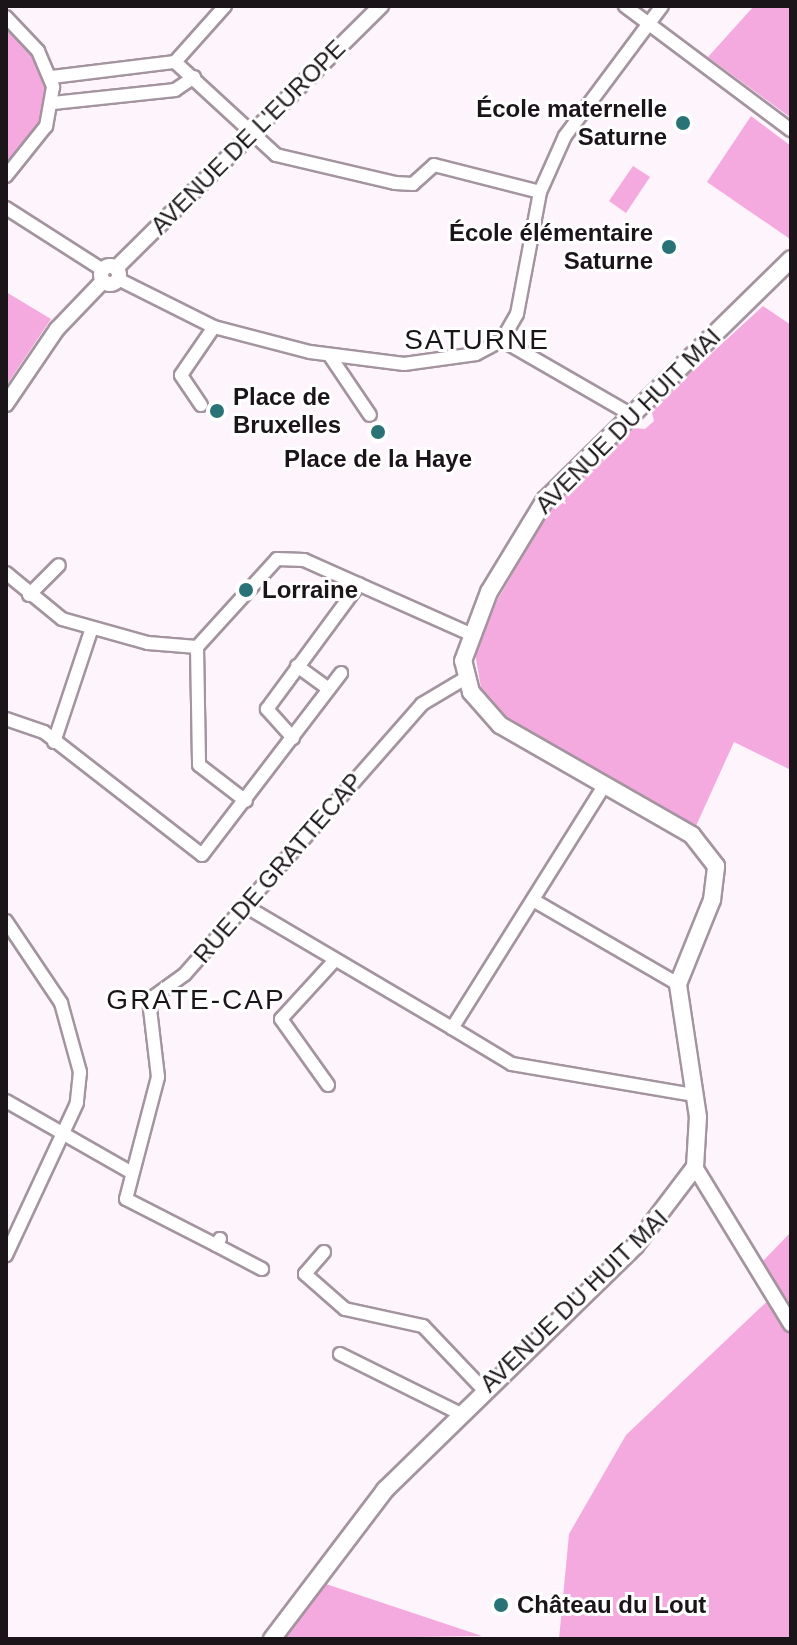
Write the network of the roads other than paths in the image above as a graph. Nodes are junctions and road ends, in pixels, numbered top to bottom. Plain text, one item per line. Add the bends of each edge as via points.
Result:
1 (225, 6) edge
2 (381, 6) edge
3 (625, 6) edge
4 (662, 6) edge
5 (6, 17) edge
6 (646, 23) junction
7 (175, 62) junction
8 (52, 77) junction
9 (194, 77) junction
10 (53, 103) junction
11 (791, 130) edge
12 (251, 135) junction
13 (6, 176) edge
14 (540, 192) junction
15 (6, 208) edge
16 (791, 259) edge
17 (110, 274) junction
18 (214, 327) junction
19 (502, 340) junction
20 (330, 356) junction
21 (6, 404) edge
22 (201, 405) dead end
23 (630, 414) junction
24 (370, 415) dead end
25 (59, 565) dead end
26 (6, 573) edge
27 (359, 584) junction
28 (29, 595) junction
29 (92, 628) junction
30 (470, 634) junction
31 (197, 647) junction
32 (297, 666) junction
33 (341, 673) dead end
34 (464, 679) junction
35 (329, 689) junction
36 (6, 719) edge
37 (293, 738) junction
38 (54, 742) junction
39 (604, 786) junction
40 (246, 801) junction
41 (533, 900) junction
42 (245, 906) junction
43 (6, 921) edge
44 (335, 960) junction
45 (678, 984) junction
46 (452, 1028) junction
47 (328, 1085) dead end
48 (694, 1095) junction
49 (6, 1101) edge
50 (63, 1134) junction
51 (695, 1167) junction
52 (132, 1173) junction
53 (324, 1252) dead end
54 (6, 1255) edge
55 (262, 1269) dead end
56 (791, 1324) edge
57 (340, 1354) dead end
58 (483, 1389) junction
59 (460, 1412) junction
60 (272, 1639) edge

1 - 7 street
2 - 12 street, AVENUE DE L'EUROPE
3 - 6 street
4 - 6 street
5 - 8 street via 38,51
6 - 11 street
6 - 14 street via 565,136
7 - 8 street
7 - 9 street
8 - 10 street
9 - 10 street via 175,90
9 - 12 street
10 - 13 street via 35,144
12 - 14 street via 276,155 395,183 413,184 434,165
12 - 17 street, AVENUE DE L'EUROPE
14 - 19 street via 521,301
15 - 17 street
16 - 23 main road, AVENUE DU HUIT MAI
17 - 18 street
17 - 21 street, AVENUE DE L'EUROPE via 57,329
18 - 20 street
18 - 22 street via 181,375
19 - 20 street via 437,362
19 - 23 street
20 - 24 street
23 - 30 main road, AVENUE DU HUIT MAI via 545,500
25 - 28 street
26 - 28 street
27 - 30 street
27 - 31 street via 304,560 277,559
27 - 32 street
28 - 29 street via 49,612
29 - 31 street
29 - 38 street
30 - 34 main road, AVENUE DU HUIT MAI
31 - 40 street via 199,765
32 - 35 street
32 - 37 street via 267,709
33 - 35 street
34 - 39 main road via 500,725
34 - 42 street, RUE DE GRATTECAP via 422,704
35 - 37 street
36 - 38 street
37 - 40 street
38 - 40 street via 192,853 210,850
39 - 41 street
39 - 45 main road via 692,835 716,866 712,900
41 - 45 street
41 - 46 street
42 - 44 street
42 - 52 street, RUE DE GRATTECAP via 185,974 149,1000 158,1077
43 - 50 street via 38,964 74,1039 80,1087
44 - 46 street
44 - 47 street via 281,1019
45 - 48 main road
46 - 48 street via 512,1064
48 - 51 main road
49 - 50 street
50 - 52 street
50 - 54 street
51 - 56 street
51 - 58 main road, AVENUE DU HUIT MAI via 642,1238
52 - 55 street via 129,1203 218,1242
53 - 58 street via 305,1274 345,1309 423,1326
57 - 59 street
58 - 59 main road, AVENUE DU HUIT MAI
59 - 60 main road, AVENUE DU HUIT MAI via 385,1490

